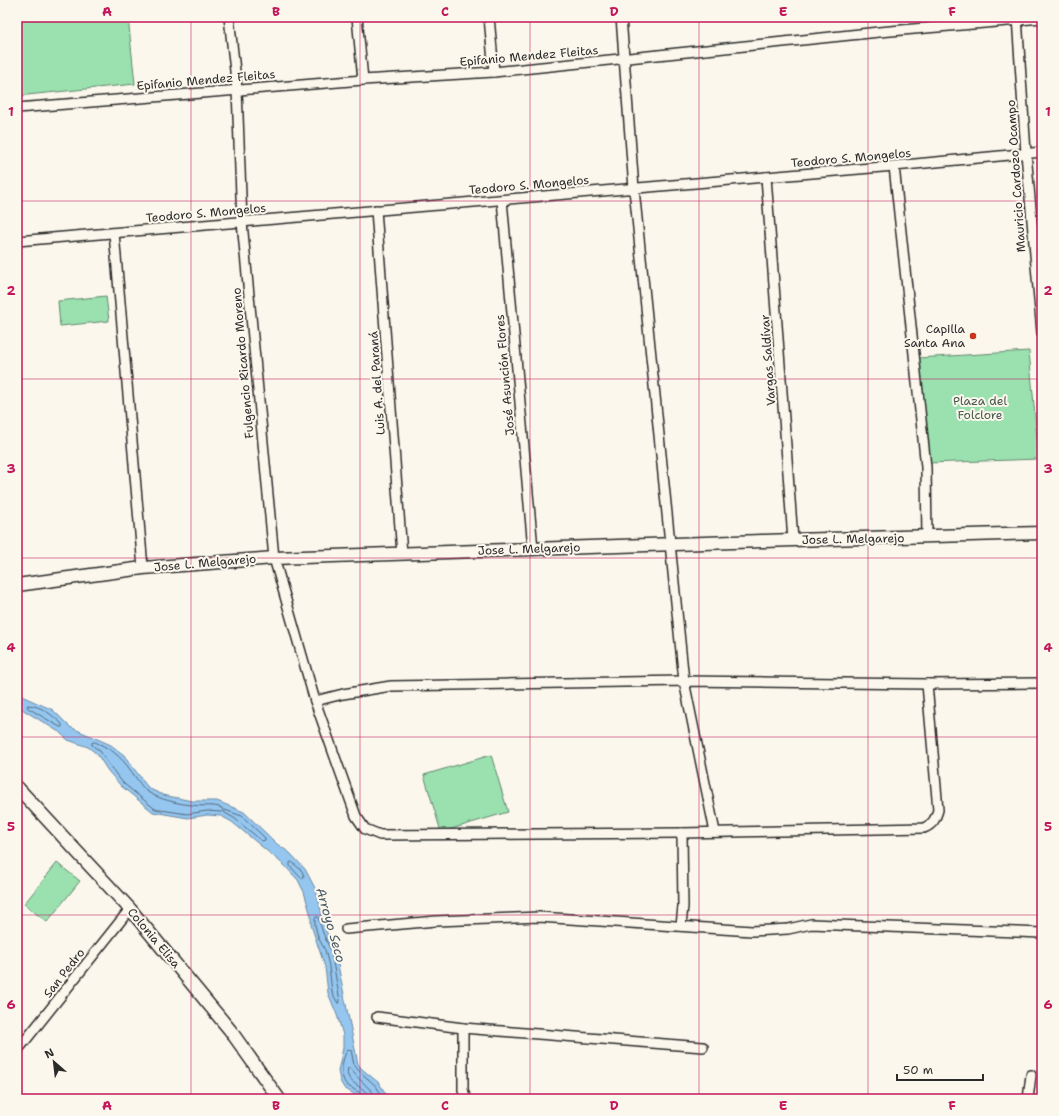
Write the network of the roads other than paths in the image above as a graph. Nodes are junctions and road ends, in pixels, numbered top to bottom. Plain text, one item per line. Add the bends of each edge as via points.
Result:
1 (229, 17) edge
2 (357, 17) edge
3 (489, 17) edge
4 (620, 17) edge
5 (1042, 18) edge
6 (1017, 19) edge
7 (625, 59) junction
8 (494, 72) junction
9 (363, 80) junction
10 (237, 89) junction
11 (17, 108) edge
12 (1042, 152) edge
13 (1026, 153) junction
14 (894, 166) junction
15 (766, 177) junction
16 (634, 189) junction
17 (502, 200) junction
18 (376, 210) junction
19 (242, 222) junction
20 (114, 233) junction
21 (17, 241) edge
22 (1039, 282) edge
23 (1042, 333) edge
24 (1042, 533) edge
25 (927, 537) junction
26 (793, 540) junction
27 (670, 544) junction
28 (533, 548) junction
29 (402, 554) junction
30 (274, 558) junction
31 (143, 568) junction
32 (17, 585) edge
33 (684, 681) junction
34 (1042, 683) edge
35 (927, 684) junction
36 (315, 701) junction
37 (17, 787) edge
38 (715, 832) junction
39 (682, 833) junction
40 (130, 909) junction
41 (681, 926) junction
42 (346, 929) dead end
43 (1042, 933) edge
44 (377, 1017) dead end
45 (463, 1028) junction
46 (704, 1047) dead end
47 (17, 1052) edge
48 (1031, 1074) dead end
49 (279, 1099) edge
50 (466, 1099) edge
51 (1028, 1099) edge

1 - 10 street, Fulgencio Ricardo Moreno
2 - 9 street
3 - 8 street
4 - 7 street
5 - 6 street, Epifanio Mendez Fleitas
6 - 7 street, Epifanio Mendez Fleitas
6 - 13 street, Mauricio Cardozo Ocampo
7 - 8 street, Epifanio Mendez Fleitas
7 - 16 street
8 - 9 street, Epifanio Mendez Fleitas
9 - 10 street, Epifanio Mendez Fleitas
10 - 11 street, Epifanio Mendez Fleitas
10 - 19 street, Fulgencio Ricardo Moreno
12 - 13 street, Teodoro S. Mongelos
13 - 14 street, Teodoro S. Mongelos
13 - 22 street, Mauricio Cardozo Ocampo
14 - 15 street, Teodoro S. Mongelos
14 - 25 street via 926,467
15 - 16 street, Teodoro S. Mongelos
15 - 26 street, Vargas Saldívar
16 - 17 street, Teodoro S. Mongelos
16 - 27 street
17 - 18 street, Teodoro S. Mongelos
17 - 28 street, José Asunción Flores
18 - 19 street, Teodoro S. Mongelos
18 - 29 street, Luis A. del Paraná
19 - 20 street, Teodoro S. Mongelos
19 - 30 street, Fulgencio Ricardo Moreno
20 - 21 street, Teodoro S. Mongelos
20 - 31 street
22 - 23 street, Mauricio Cardozo Ocampo
24 - 25 street, Jose L. Melgarejo
25 - 26 street, Jose L. Melgarejo
26 - 27 street, Jose L. Melgarejo
27 - 28 street, Jose L. Melgarejo
27 - 33 street
28 - 29 street, Jose L. Melgarejo
29 - 30 street, Jose L. Melgarejo
30 - 31 street, Jose L. Melgarejo
30 - 36 street, Fulgencio Ricardo Moreno
31 - 32 street, Jose L. Melgarejo
33 - 35 street
33 - 36 street via 391,686
33 - 38 street
34 - 35 street
35 - 38 street, Fulgencio Ricardo Moreno via 938,810 935,821 930,826
36 - 39 street, Fulgencio Ricardo Moreno via 356,816 365,829 380,835
37 - 40 street, Colonia Elisa
38 - 39 street, Fulgencio Ricardo Moreno
39 - 41 street via 684,906
40 - 47 street, San Pedro
40 - 49 street, Colonia Elisa via 230,1030
41 - 42 street via 539,917 436,921
41 - 43 street via 752,931 788,929 810,924
44 - 45 street
45 - 46 street
45 - 50 street via 463,1090
48 - 51 street

